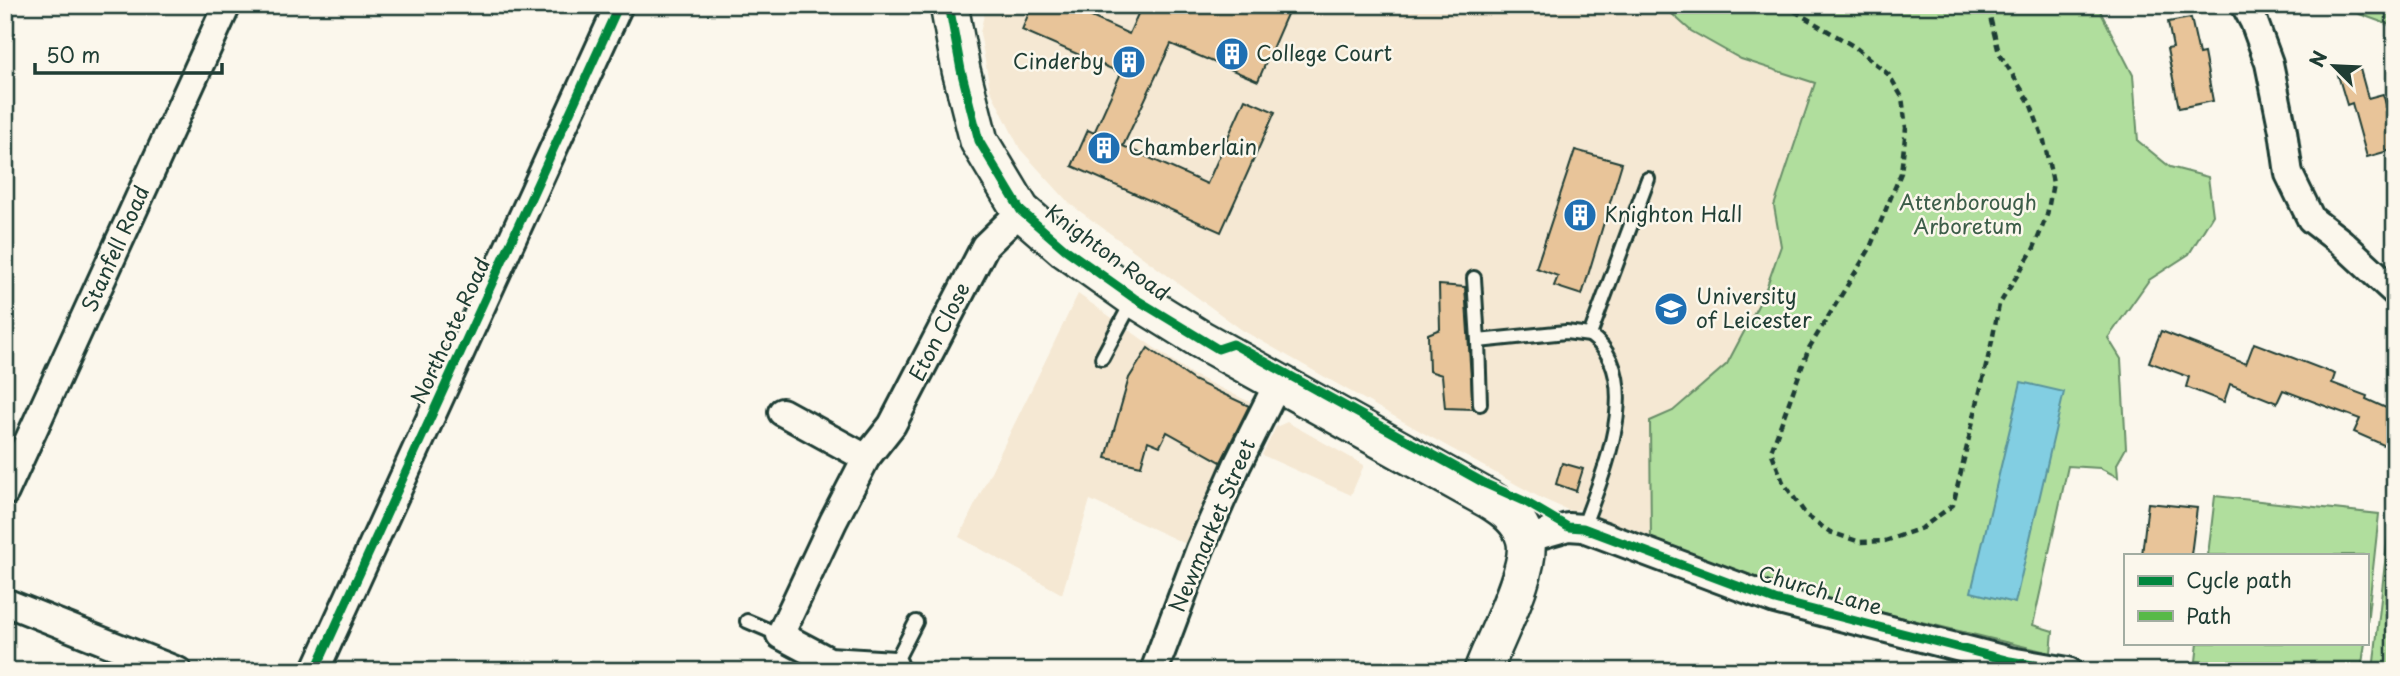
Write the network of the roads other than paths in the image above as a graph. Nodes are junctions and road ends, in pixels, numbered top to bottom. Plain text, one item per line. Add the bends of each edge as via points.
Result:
1 (227, 5) edge
2 (619, 5) edge
3 (949, 5) edge
4 (2245, 5) edge
5 (1648, 179) dead end
6 (1021, 211) junction
7 (1474, 278) dead end
8 (2395, 292) edge
9 (1134, 298) junction
10 (1590, 335) junction
11 (1478, 341) junction
12 (1102, 358) dead end
13 (1278, 383) junction
14 (1480, 404) dead end
15 (782, 412) dead end
16 (866, 458) junction
17 (5, 492) edge
18 (1521, 530) junction
19 (1589, 530) junction
20 (5, 602) edge
21 (747, 621) dead end
22 (916, 622) dead end
23 (780, 635) junction
24 (2008, 666) edge
25 (900, 668) edge
26 (1163, 668) edge
27 (178, 671) edge
28 (315, 671) edge
29 (1483, 671) edge
30 (2068, 671) edge

1 - 17 street, Stanfell Road
2 - 28 street, Northcote Road
3 - 6 street, Knighton Road via 979,141
4 - 8 street via 2269,63 2289,174 2311,219
5 - 10 lane
6 - 9 street, Knighton Road
6 - 16 street, Eton Close via 985,246 892,425
7 - 11 lane
9 - 12 lane
9 - 13 street, Knighton Road
10 - 11 lane via 1566,332
10 - 19 lane via 1602,344 1618,383 1617,414
11 - 14 lane
13 - 18 street, Knighton Road via 1505,509
13 - 26 street, Newmarket Street via 1216,513
15 - 16 street
16 - 23 street, Eton Close
18 - 19 street, Church Lane
18 - 29 street via 1526,557 1520,580
19 - 24 street, Church Lane via 1775,600
20 - 27 street
21 - 23 lane
22 - 25 lane
23 - 25 street via 829,661
24 - 30 street, Church Lane

